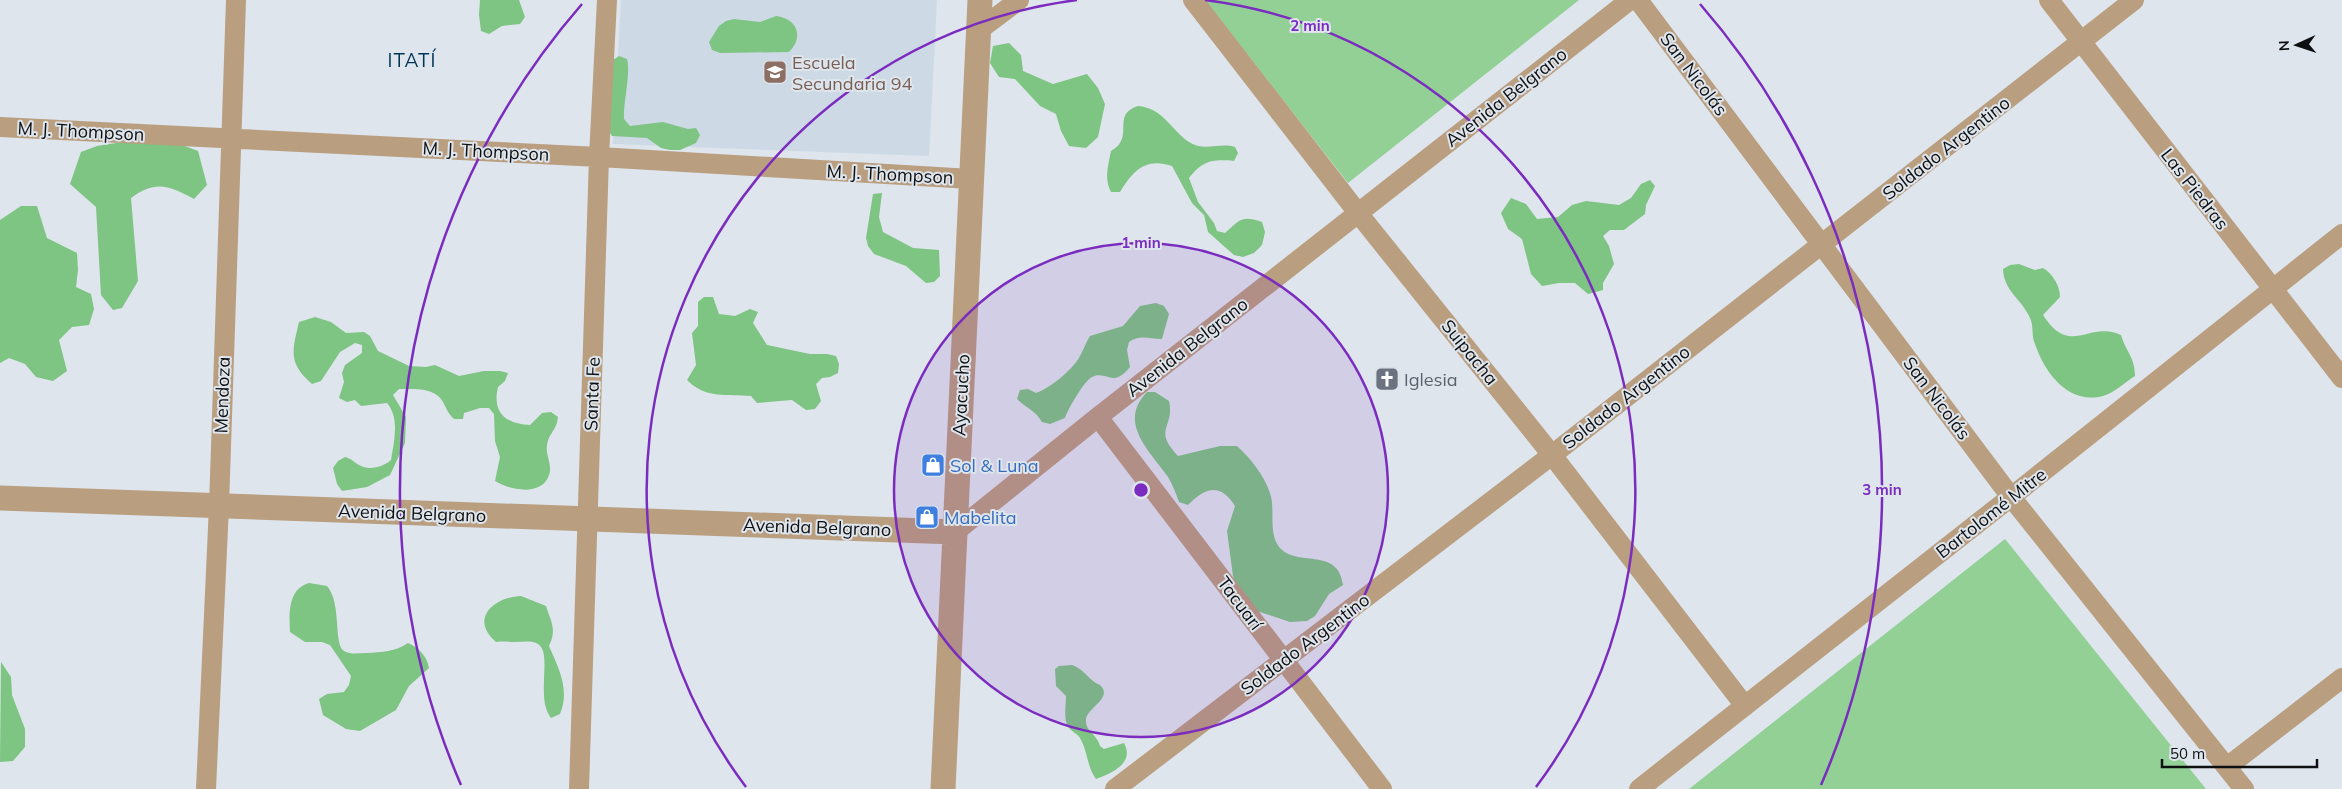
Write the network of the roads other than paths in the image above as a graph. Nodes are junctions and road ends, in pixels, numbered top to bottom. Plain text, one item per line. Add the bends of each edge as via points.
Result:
1 (236, 0) edge
2 (607, 0) edge
3 (980, 0) edge
4 (1019, 0) edge
5 (1193, 0) edge
6 (1630, 0) edge
7 (1638, 0) edge
8 (2049, 0) edge
9 (2134, 0) edge
10 (979, 30) junction
11 (2081, 42) junction
12 (0, 127) edge
13 (231, 138) junction
14 (599, 157) junction
15 (971, 179) junction
16 (1358, 214) junction
17 (2342, 234) edge
18 (1822, 245) junction
19 (2271, 288) junction
20 (2342, 378) edge
21 (1098, 417) junction
22 (1552, 455) junction
23 (2011, 497) junction
24 (0, 498) edge
25 (219, 506) junction
26 (588, 519) junction
27 (955, 532) junction
28 (1284, 660) junction
29 (2342, 678) edge
30 (1745, 706) junction
31 (2227, 767) junction
32 (206, 789) edge
33 (579, 789) edge
34 (943, 789) edge
35 (1114, 789) edge
36 (1382, 789) edge
37 (1639, 789) edge
38 (2244, 789) edge

1 - 13 street, Mendoza
2 - 14 street, Santa Fe
3 - 10 street, Ayacucho
4 - 10 street
5 - 16 street, Suipacha
6 - 16 street, Avenida Belgrano
7 - 18 street, San Nicolás
8 - 11 street, Las Piedras
9 - 11 street, Soldado Argentino
10 - 15 street, Ayacucho
11 - 18 street, Soldado Argentino
11 - 19 street, Las Piedras
12 - 13 street, M. J. Thompson
13 - 14 street, M. J. Thompson
13 - 25 street, Mendoza
14 - 15 street, M. J. Thompson
14 - 26 street, Santa Fe
15 - 27 street, Ayacucho
16 - 21 street, Avenida Belgrano
16 - 22 street, Suipacha
17 - 19 street, Bartolomé Mitre
18 - 22 street, Soldado Argentino
18 - 23 street, San Nicolás
19 - 20 street, Las Piedras
19 - 23 street, Bartolomé Mitre
21 - 27 street, Avenida Belgrano
21 - 28 street, Tacuarí
22 - 28 street, Soldado Argentino
22 - 30 street, Suipacha
23 - 30 street, Bartolomé Mitre
23 - 31 street, San Nicolás
24 - 25 street, Avenida Belgrano
25 - 26 street, Avenida Belgrano
25 - 32 street, Mendoza
26 - 27 street, Avenida Belgrano
26 - 33 street, Santa Fe
27 - 34 street, Ayacucho
28 - 35 street, Soldado Argentino
28 - 36 street, Tacuarí
29 - 31 street
30 - 37 street, Bartolomé Mitre
31 - 38 street, San Nicolás

